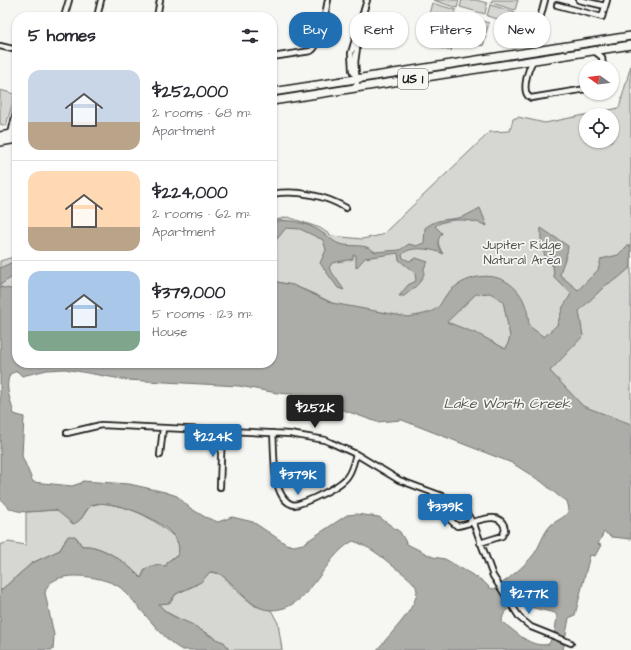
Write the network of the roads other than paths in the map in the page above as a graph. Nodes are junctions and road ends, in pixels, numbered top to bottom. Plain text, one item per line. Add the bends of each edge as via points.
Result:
1 (69, 0) edge
2 (101, 0) edge
3 (160, 0) edge
4 (328, 0) edge
5 (367, 0) edge
6 (545, 0) edge
7 (579, 0) edge
8 (607, 0) edge
9 (557, 5) dead end
10 (605, 6) junction
11 (65, 12) edge
12 (98, 12) edge
13 (158, 12) edge
14 (364, 12) edge
15 (542, 12) edge
16 (631, 36) edge
17 (631, 45) edge
18 (0, 46) edge
19 (357, 48) edge
20 (12, 49) edge
21 (352, 49) joint
22 (594, 51) junction
23 (277, 56) edge
24 (602, 60) edge
25 (533, 61) junction
26 (355, 63) junction
27 (357, 79) junction
28 (357, 88) junction
29 (579, 90) edge
30 (277, 91) edge
31 (277, 100) edge
32 (12, 134) edge
33 (12, 135) edge
34 (0, 136) edge
35 (0, 142) edge
36 (12, 144) edge
37 (0, 146) edge
38 (277, 194) edge
39 (346, 208) dead end
40 (163, 428) junction
41 (222, 430) junction
42 (67, 433) dead end
43 (273, 433) junction
44 (160, 454) dead end
45 (356, 454) junction
46 (220, 487) dead end
47 (455, 501) junction
48 (472, 522) junction
49 (480, 543) junction
50 (571, 643) dead end

1 - 11 street
2 - 12 street
3 - 13 street
4 - 23 street via 315,49
5 - 14 street
6 - 15 street
7 - 10 street
8 - 10 street
9 - 10 street via 602,17
16 - 27 main road, US 1
17 - 22 main road, US 1
18 - 20 street
19 - 26 street
21 - 26 street
21 - 27 street via 351,61
22 - 24 street
22 - 25 main road, US 1
25 - 28 main road, US 1
25 - 29 street via 529,66 524,90 531,98
26 - 27 street
27 - 28 street
27 - 30 main road, US 1
28 - 31 main road, US 1
32 - 34 main road
33 - 35 main road
36 - 37 main road
38 - 39 street via 294,192
40 - 41 street
40 - 42 street via 101,425
40 - 44 street
41 - 43 street
41 - 46 street
43 - 45 street via 325,440
43 - 45 street via 279,493 285,502 294,506 341,483 347,477
45 - 47 street via 399,480
47 - 48 street via 463,507
47 - 48 street via 449,512 448,518 451,523 456,526
48 - 49 street
48 - 49 street via 490,517 497,518 504,525 502,536
49 - 50 street via 493,576 526,624

